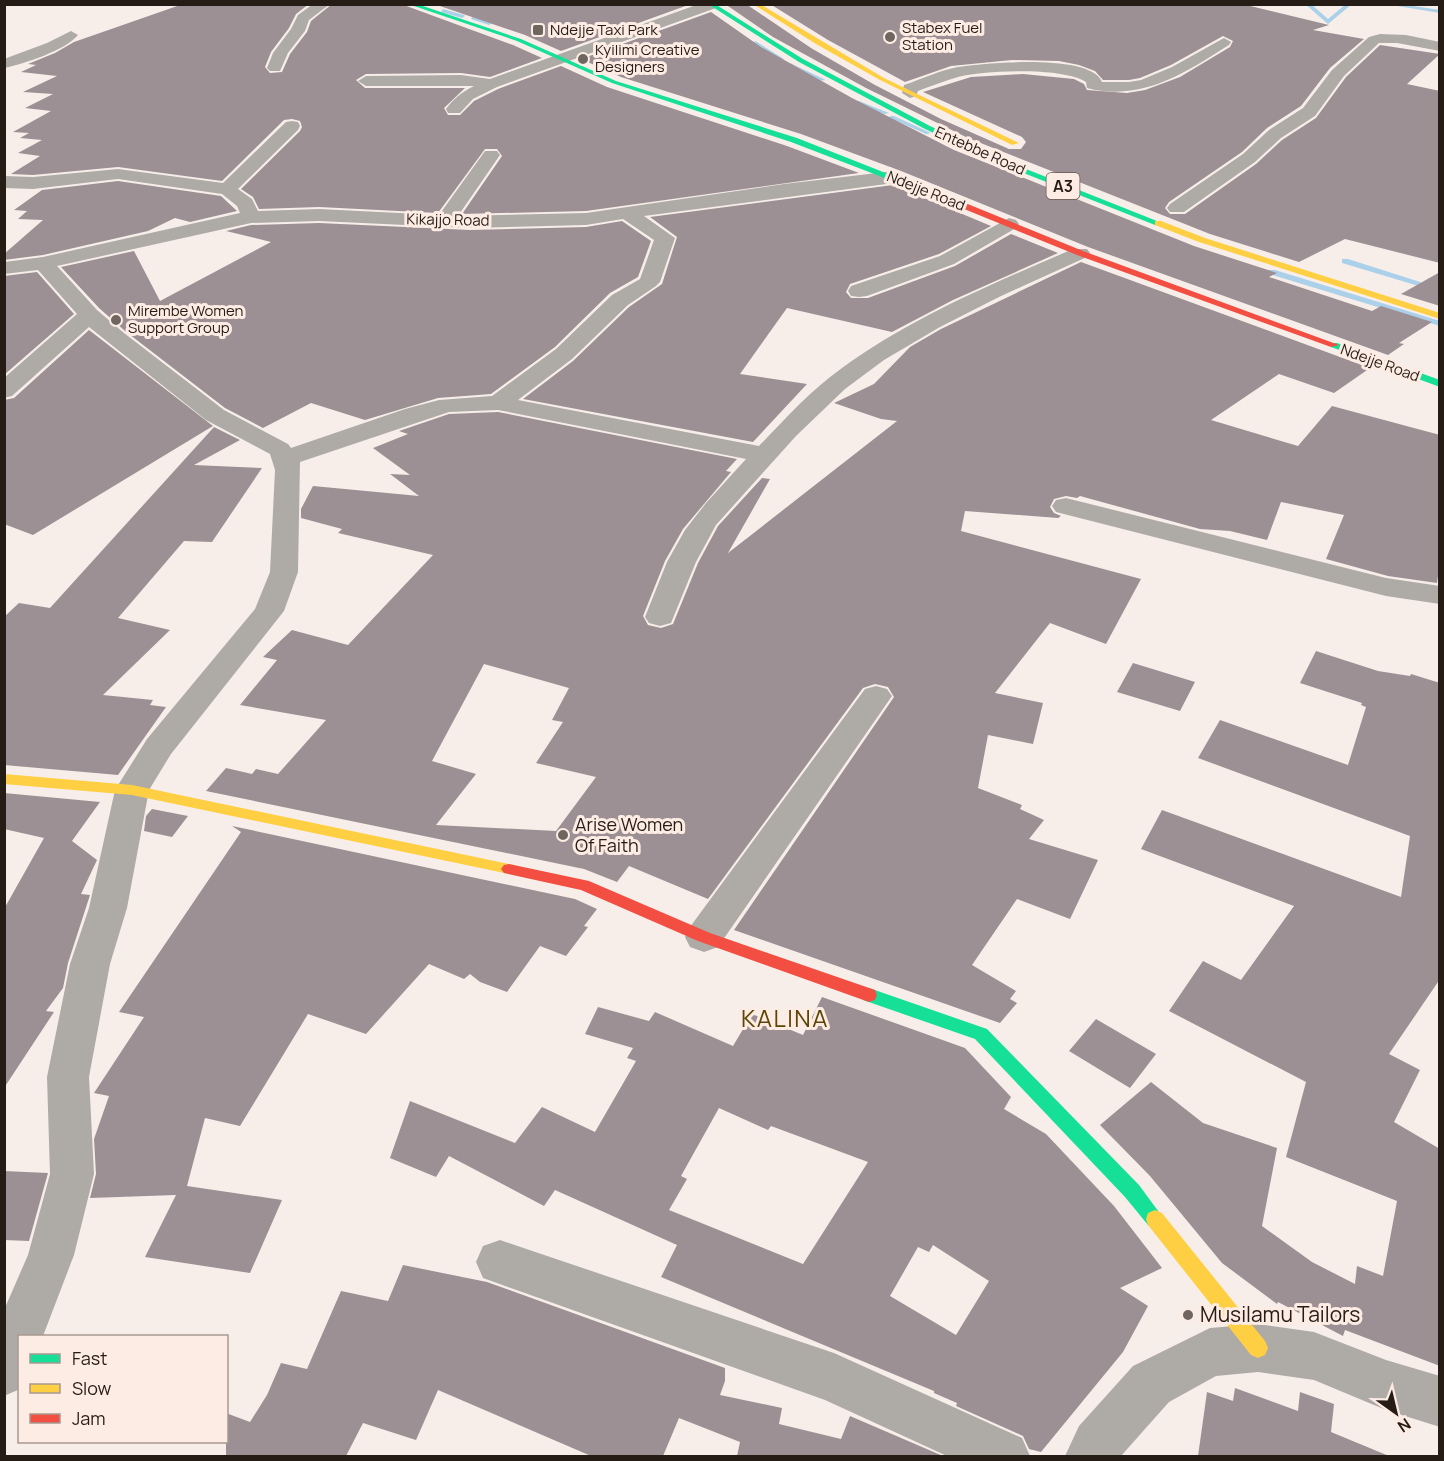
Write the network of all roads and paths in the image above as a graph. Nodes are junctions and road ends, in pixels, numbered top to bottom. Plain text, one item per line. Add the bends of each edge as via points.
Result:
1 (323, 4) edge
2 (410, 4) edge
3 (755, 4) edge
4 (710, 5) edge
5 (71, 35) dead end
6 (1224, 42) dead end
7 (1440, 47) edge
8 (563, 60) junction
9 (4, 64) edge
10 (275, 68) dead end
11 (366, 81) dead end
12 (491, 84) junction
13 (910, 93) junction
14 (454, 110) dead end
15 (292, 126) dead end
16 (1023, 146) dead end
17 (491, 155) dead end
18 (894, 177) junction
19 (4, 182) edge
20 (227, 189) junction
21 (1172, 206) joint
22 (627, 213) junction
23 (1196, 214) dead end
24 (251, 217) junction
25 (444, 221) junction
26 (1010, 224) junction
27 (1080, 253) junction
28 (43, 263) junction
29 (4, 268) edge
30 (859, 291) dead end
31 (89, 315) junction
32 (1440, 316) edge
33 (1440, 384) edge
34 (4, 391) edge
35 (498, 403) junction
36 (765, 455) junction
37 (286, 458) junction
38 (1066, 506) dead end
39 (1440, 595) edge
40 (660, 617) dead end
41 (876, 696) dead end
42 (4, 779) edge
43 (132, 790) junction
44 (704, 936) junction
45 (501, 1262) dead end
46 (19, 1335) edge
47 (18, 1336) edge
48 (1258, 1348) junction
49 (4, 1371) edge
50 (1440, 1402) edge
51 (1004, 1456) edge
52 (1091, 1456) edge

1 - 10 street via 303,18 281,49
2 - 8 street, Ndejje Road via 519,40
3 - 13 street, Entebbe Road via 812,42
4 - 8 street
4 - 32 street, Entebbe Road / A3 via 859,93 961,144 1202,240
5 - 9 street
6 - 13 street via 1133,88 1093,85 1094,80 1080,71 1025,66 958,72 910,88
7 - 21 street via 1378,37 1338,74 1309,112 1275,134 1249,158
8 - 12 street
8 - 18 street, Ndejje Road via 614,82
11 - 12 street via 461,80
12 - 14 street via 467,96
13 - 16 street, Entebbe Road
15 - 20 street
17 - 25 street
18 - 22 street, Kikajjo Road
18 - 26 street, Ndejje Road
19 - 20 street via 33,183 118,174
20 - 24 street via 245,202
21 - 23 street
22 - 25 street, Kikajjo Road via 586,219
22 - 35 street via 665,238 649,282 620,300 564,354
24 - 25 street, Kikajjo Road
24 - 28 street, Kikajjo Road
26 - 27 street, Ndejje Road
26 - 30 street via 947,260
27 - 33 street, Ndejje Road
27 - 36 street via 890,347 849,374
28 - 29 street, Kikajjo Road
28 - 31 street
31 - 34 street
31 - 37 street via 215,415 279,449
35 - 36 street
35 - 37 street via 448,405
36 - 40 street via 720,502 685,552
37 - 43 street via 284,572 269,611 159,747
38 - 39 street via 1386,587
41 - 44 street
42 - 43 street
43 - 44 street via 584,885
43 - 46 street via 108,908 90,964 68,1077 72,1174 51,1255
44 - 48 street via 981,1034 1132,1191
45 - 51 street via 834,1378
47 - 49 street
48 - 50 street via 1314,1356
48 - 52 street via 1210,1352 1151,1384 1097,1444

